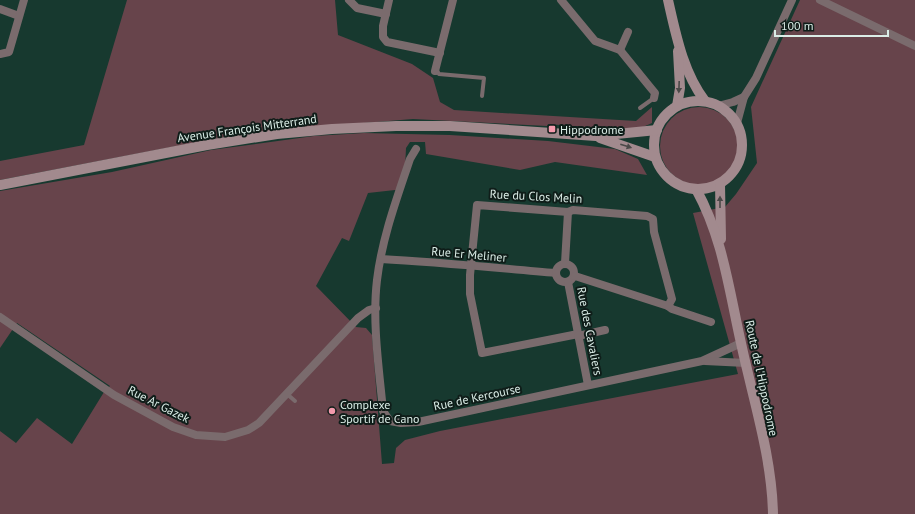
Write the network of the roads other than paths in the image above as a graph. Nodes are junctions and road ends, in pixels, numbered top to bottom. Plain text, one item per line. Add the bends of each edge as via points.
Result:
1 (24, 0) edge
2 (349, 0) edge
3 (389, 0) edge
4 (453, 0) edge
5 (562, 0) edge
6 (668, 0) edge
7 (792, 0) edge
8 (820, 0) edge
9 (0, 9) edge
10 (386, 14) junction
11 (19, 16) junction
12 (628, 32) dead end
13 (677, 41) junction
14 (915, 46) edge
15 (620, 50) junction
16 (440, 53) junction
17 (0, 54) edge
18 (436, 70) joint
19 (482, 96) dead end
20 (744, 97) junction
21 (654, 98) joint
22 (705, 101) junction
23 (678, 106) junction
24 (718, 106) junction
25 (640, 108) dead end
26 (737, 124) junction
27 (657, 130) junction
28 (596, 136) junction
29 (416, 149) dead end
30 (655, 156) junction
31 (720, 184) junction
32 (0, 185) edge
33 (696, 189) junction
34 (568, 212) junction
35 (721, 248) junction
36 (380, 259) junction
37 (565, 263) junction
38 (471, 265) junction
39 (556, 273) junction
40 (575, 276) junction
41 (568, 282) junction
42 (668, 306) junction
43 (376, 308) junction
44 (0, 317) edge
45 (711, 322) dead end
46 (605, 330) dead end
47 (578, 334) junction
48 (741, 344) junction
49 (702, 361) junction
50 (746, 363) junction
51 (588, 386) junction
52 (287, 394) junction
53 (295, 401) dead end
54 (773, 514) edge

1 - 11 street
2 - 10 street via 357,8
3 - 10 street
4 - 16 street
5 - 15 street via 595,41
6 - 13 main road
7 - 20 street via 756,78
8 - 14 street
9 - 11 street
10 - 16 street via 382,32 388,42
11 - 17 street via 9,52
12 - 15 street
13 - 22 main road via 694,88
13 -> 23 main road via 680,88
15 - 21 street via 650,87
16 - 18 street
18 - 19 lane via 440,74 484,78
20 - 24 street
20 - 26 street
21 - 25 lane
22 - 23 main road via 686,102
22 - 24 main road
23 - 27 main road via 668,113
24 - 26 main road via 726,110
26 - 31 main road via 742,137 742,150 731,175
27 - 28 main road, Avenue François Mitterrand
27 - 30 main road via 654,138
28 -> 30 main road, Avenue François Mitterrand
28 - 32 main road, Avenue François Mitterrand via 450,126 332,129 277,134 208,145
29 - 36 street, Rue de Kercourse via 410,158
30 - 33 main road via 661,169 670,179 682,186
31 - 33 main road
35 -> 31 main road, Route de l'Hippodrome
33 - 35 main road, Route de l'Hippodrome
34 - 37 street
34 - 38 street, Rue du Clos Melin via 477,205
34 - 42 street, Rue du Clos Melin via 573,210 624,214 653,219 672,299
35 - 48 main road, Route de l'Hippodrome
36 - 38 street, Rue Er Meliner
36 - 43 street, Rue de Kercourse
37 - 39 street via 559,266
37 - 40 street, Rue des Cavaliers via 572,266
38 - 39 street, Rue Er Meliner
38 - 47 street, Rue du Clos Melin via 470,294 482,353
39 - 41 street, Rue des Cavaliers via 559,279
40 - 41 street, Rue des Cavaliers
40 - 42 street
41 - 47 street, Rue des Cavaliers
42 - 45 street
43 - 51 street, Rue de Kercourse via 383,411 390,421 418,422
43 - 52 street, Rue Ar Gazek via 358,318
44 - 52 street, Rue Ar Gazek via 114,395 174,427 196,435 225,437 248,430 259,423
46 - 47 street
47 - 51 street, Rue des Cavaliers
48 - 49 street, Rue de Kercourse
48 - 50 main road, Route de l'Hippodrome
49 - 50 street, Rue de Kercourse
49 - 51 street, Rue de Kercourse
50 - 54 main road, Route de l'Hippodrome via 768,470
52 - 53 lane

